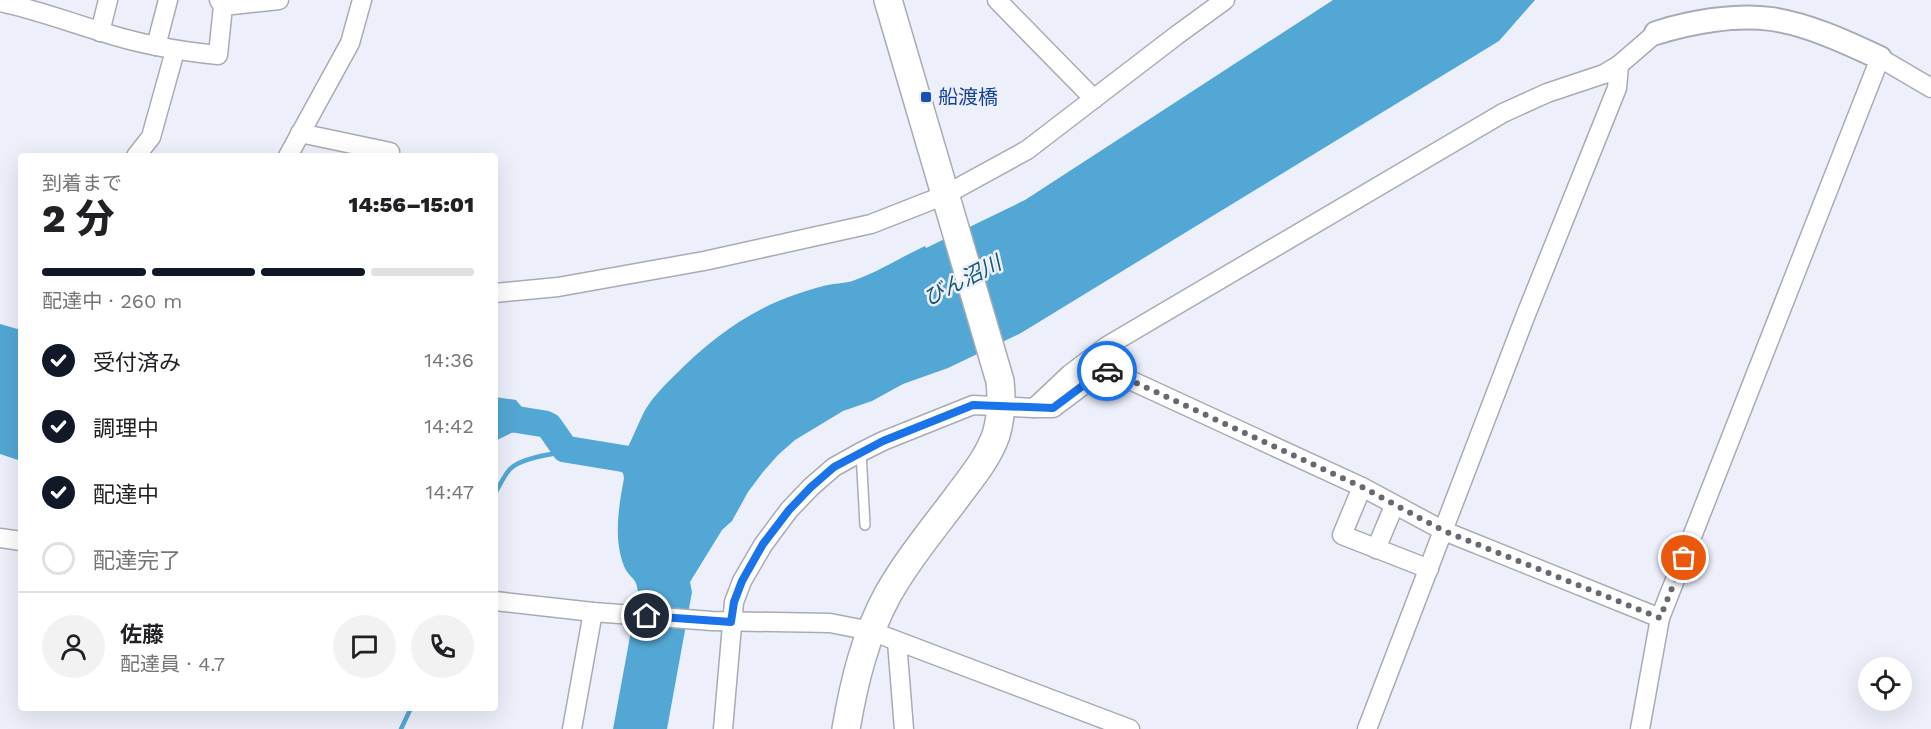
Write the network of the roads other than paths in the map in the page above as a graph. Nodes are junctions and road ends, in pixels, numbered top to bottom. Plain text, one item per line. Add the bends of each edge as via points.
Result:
1 (108, 0) edge
2 (168, 0) edge
3 (279, 0) edge
4 (362, 0) edge
5 (888, 0) edge
6 (997, 0) edge
7 (1225, 0) edge
8 (0, 2) edge
9 (221, 3) edge
10 (47, 6) edge
11 (100, 32) junction
12 (1656, 33) joint
13 (156, 46) junction
14 (175, 51) junction
15 (1880, 58) junction
16 (1619, 65) junction
17 (1931, 88) edge
18 (1094, 99) junction
19 (300, 133) junction
20 (138, 153) edge
21 (290, 153) edge
22 (390, 153) edge
23 (946, 198) junction
24 (498, 293) edge
25 (1001, 407) junction
26 (1034, 408) junction
27 (861, 452) junction
28 (1362, 487) junction
29 (1394, 506) junction
30 (865, 525) dead end
31 (1444, 531) junction
32 (0, 538) edge
33 (18, 541) edge
34 (1376, 549) junction
35 (1429, 569) junction
36 (498, 601) edge
37 (598, 612) junction
38 (1660, 618) junction
39 (731, 622) junction
40 (871, 631) junction
41 (897, 642) junction
42 (573, 729) edge
43 (723, 729) edge
44 (846, 729) edge
45 (904, 729) edge
46 (1130, 729) edge
47 (1367, 729) edge
48 (1640, 729) edge

1 - 11 street
2 - 13 street
3 - 9 street
4 - 19 street via 350,43
5 - 23 main road
6 - 18 street
7 - 18 street
8 - 10 street
9 - 14 street via 218,55
10 - 11 street
11 - 13 street
12 - 15 street via 1684,25 1761,18 1814,31
12 - 16 street
13 - 14 street
14 - 20 street via 151,137
15 - 17 street
15 - 38 street
16 - 26 street via 1503,113 1219,279 1107,346
16 - 31 street via 1617,88
18 - 23 street via 1027,150
19 - 21 street
19 - 22 street
23 - 24 street via 871,224 704,261 558,287
23 - 25 main road via 1000,381
25 - 26 street
25 - 27 street via 973,405
25 - 40 main road via 986,455 902,570
26 - 28 street via 1053,408 1101,372 1111,372
27 - 30 lane
27 - 39 street via 834,467 811,487 763,544 742,581
28 - 29 street
28 - 34 street via 1342,535
29 - 31 street
29 - 34 street
31 - 35 street
31 - 38 street
32 - 33 street
34 - 35 street
35 - 47 street
36 - 37 street
37 - 39 street
37 - 42 street
38 - 48 street
39 - 40 street via 830,623
39 - 43 street
40 - 41 street
40 - 44 main road via 859,664
41 - 45 street
41 - 46 street

